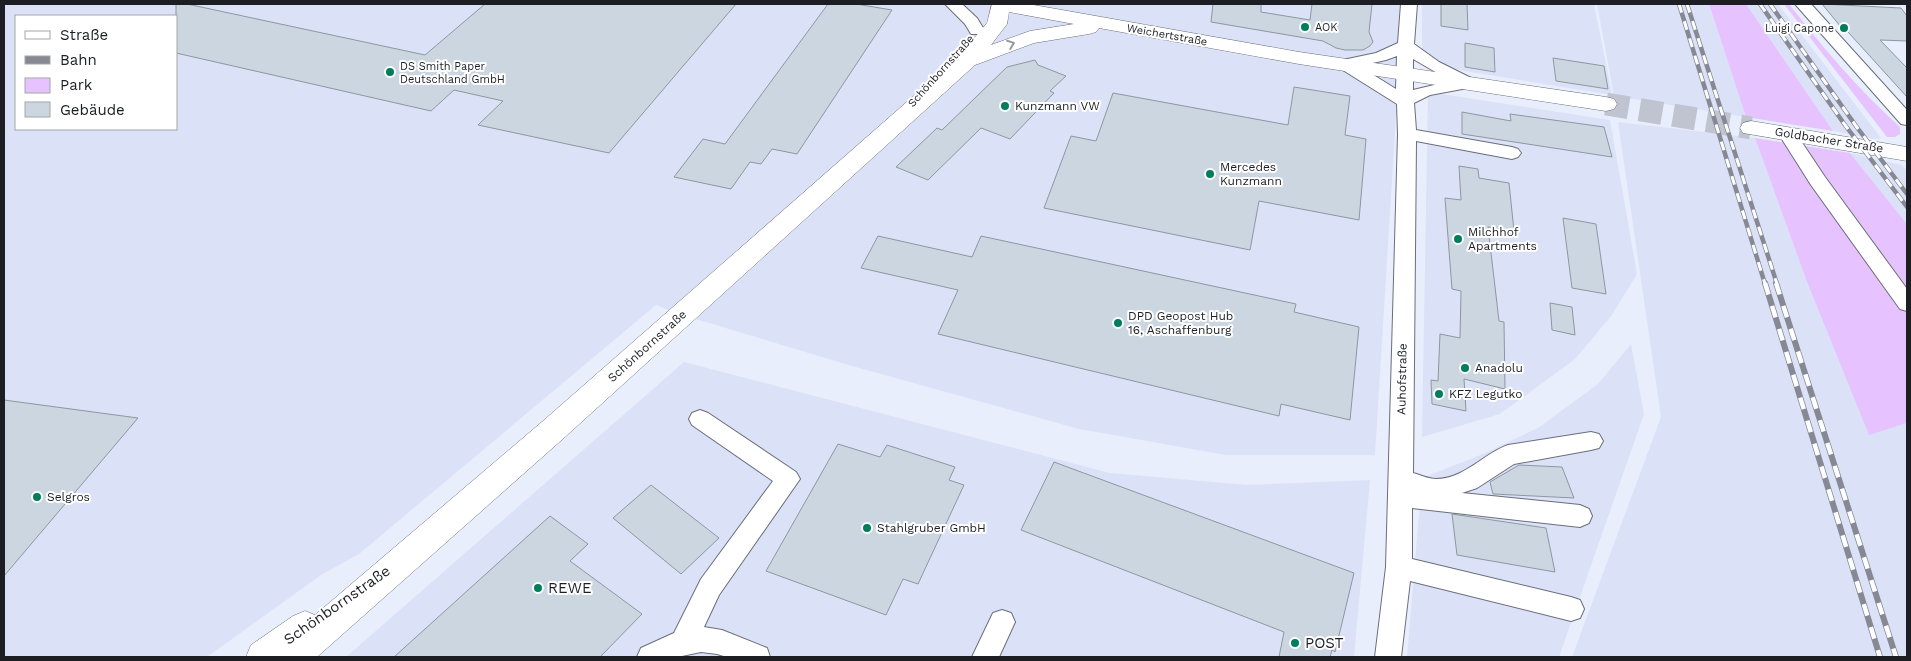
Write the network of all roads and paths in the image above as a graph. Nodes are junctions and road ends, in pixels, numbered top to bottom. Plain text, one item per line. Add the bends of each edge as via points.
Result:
1 (953, 4) edge
2 (998, 4) edge
3 (1070, 4) edge
4 (1409, 4) edge
5 (1803, 4) edge
6 (1110, 25) junction
7 (977, 31) junction
8 (1406, 46) junction
9 (966, 62) junction
10 (1344, 64) junction
11 (1404, 74) junction
12 (1467, 83) junction
13 (1404, 101) junction
14 (1606, 104) tunnel mouth
15 (1907, 120) edge
16 (1751, 128) tunnel mouth
17 (1787, 133) junction
18 (1406, 134) junction
19 (881, 136) junction
20 (1903, 150) edge
21 (1512, 152) dead end
22 (1907, 304) edge
23 (700, 419) dead end
24 (1591, 441) dead end
25 (1400, 488) junction
26 (1580, 516) dead end
27 (411, 554) junction
28 (1399, 567) junction
29 (1572, 609) dead end
30 (1002, 622) dead end
31 (682, 642) junction
32 (302, 654) edge
33 (263, 657) edge
34 (651, 657) edge
35 (757, 657) edge
36 (985, 657) edge
37 (1388, 657) edge

1 - 7 street
2 - 6 main road, Weichertstraße
2 - 7 main road, Schönbornstraße
2 - 9 main road, Schönbornstraße via 997,24
3 - 6 main road
4 - 8 street
5 - 15 street
9 -> 6 main road via 1030,37
6 - 10 main road, Weichertstraße
7 - 19 main road, Schönbornstraße
8 - 10 street via 1380,58
8 - 11 street
8 - 12 street
9 - 19 main road, Schönbornstraße
10 - 11 main road, Weichertstraße
10 - 13 street, Weichertstraße
11 - 12 main road
11 - 13 street, Auhofstraße
12 - 13 street via 1425,91
12 - 14 main road
13 - 18 street, Auhofstraße
16 - 17 main road, Goldbacher Straße
17 - 20 main road, Goldbacher Straße
17 - 22 street
18 - 21 street
18 - 25 street, Auhofstraße
19 - 27 main road, Schönbornstraße
23 - 31 street via 788,479 710,587
24 - 25 street via 1508,456 1469,481 1436,489
25 - 26 street via 1430,501
25 - 28 street, Auhofstraße
27 - 32 main road, Schönbornstraße
27 - 33 main road, Schönbornstraße
28 - 29 street
28 - 37 street, Auhofstraße
30 - 36 street
31 - 34 street
31 - 35 street via 715,640

